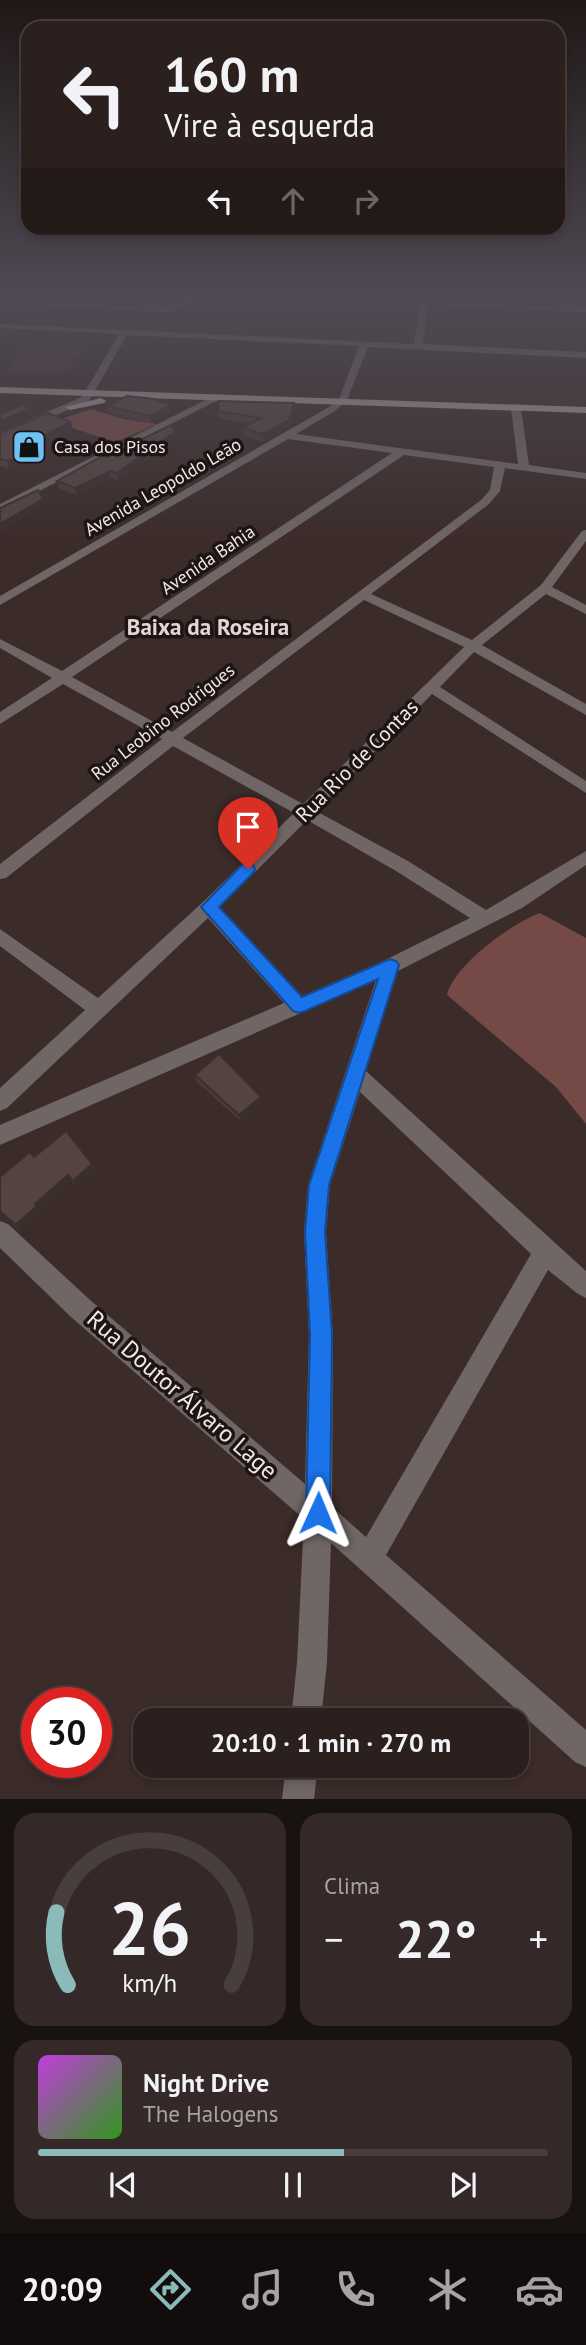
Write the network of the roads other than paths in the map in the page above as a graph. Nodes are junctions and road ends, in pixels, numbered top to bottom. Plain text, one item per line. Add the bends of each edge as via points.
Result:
1 (97, 384) edge
2 (349, 384) edge
3 (0, 390) edge
4 (27, 391) junction
5 (63, 393) junction
6 (91, 394) junction
7 (129, 395) junction
8 (217, 397) junction
9 (342, 401) junction
10 (55, 404) junction
11 (70, 407) junction
12 (516, 408) junction
13 (586, 410) edge
14 (41, 417) junction
15 (0, 436) edge
16 (288, 436) junction
17 (401, 452) junction
18 (500, 465) junction
19 (524, 468) junction
20 (586, 476) edge
21 (0, 508) edge
22 (586, 533) edge
23 (545, 588) junction
24 (361, 594) junction
25 (0, 601) edge
26 (586, 610) edge
27 (0, 643) edge
28 (472, 646) junction
29 (62, 678) junction
30 (431, 687) junction
31 (586, 710) edge
32 (0, 719) edge
33 (172, 739) junction
34 (586, 788) edge
35 (306, 813) junction
36 (582, 864) edge
37 (0, 873) edge
38 (209, 907) junction
39 (484, 919) junction
40 (0, 936) edge
41 (390, 965) junction
42 (299, 1006) junction
43 (98, 1009) junction
44 (357, 1076) junction
45 (0, 1101) edge
46 (0, 1135) edge
47 (0, 1232) edge
48 (545, 1251) junction
49 (586, 1286) edge
50 (318, 1513) junction
51 (369, 1558) junction
52 (307, 1708) edge
53 (586, 1751) edge
54 (301, 1778) edge
55 (298, 1799) edge

1 - 6 street
2 - 9 street
3 - 4 main road
4 - 5 main road
4 - 10 main road
5 - 6 main road
5 - 10 street
6 - 7 main road
6 - 11 street
7 - 8 main road
7 - 11 main road
8 - 9 main road
8 - 21 street
9 - 12 main road
9 - 16 street, Avenida Leopoldo Leão
10 - 14 street
11 - 14 street
12 - 13 main road
12 - 19 street
14 - 15 street
16 - 17 street
16 - 25 street, Avenida Leopoldo Leão
17 - 18 street
17 - 29 street, Avenida Bahia
18 - 19 street
18 - 24 street, Rua Leobino Rodrigues via 495,491 485,502
19 - 20 street
22 - 23 street, Rua Rio de Contas
23 - 26 street
23 - 28 street, Rua Rio de Contas
24 - 28 street
24 - 33 street, Rua Leobino Rodrigues
27 - 29 street
28 - 30 street, Rua Rio de Contas
28 - 31 street
29 - 32 street, Avenida Bahia
29 - 33 street
30 - 34 street
30 - 35 street, Rua Rio de Contas
33 - 35 street
33 - 37 street, Rua Leobino Rodrigues
35 - 38 street, Rua Rio de Contas
35 - 39 street
36 - 39 street
38 - 42 street
38 - 43 street, Rua Rio de Contas
39 - 41 street
40 - 43 street
41 - 42 street
41 - 44 street
42 - 46 street
43 - 45 street, Rua Rio de Contas
44 - 48 street
44 - 50 street via 319,1185 315,1232 321,1335
47 - 50 street, Rua Doutor Álvaro Lage via 80,1308
48 - 49 street
48 - 51 street
50 - 51 street, Rua Doutor Álvaro Lage
50 - 52 street
51 - 53 street, Rua Doutor Álvaro Lage
54 - 55 street

